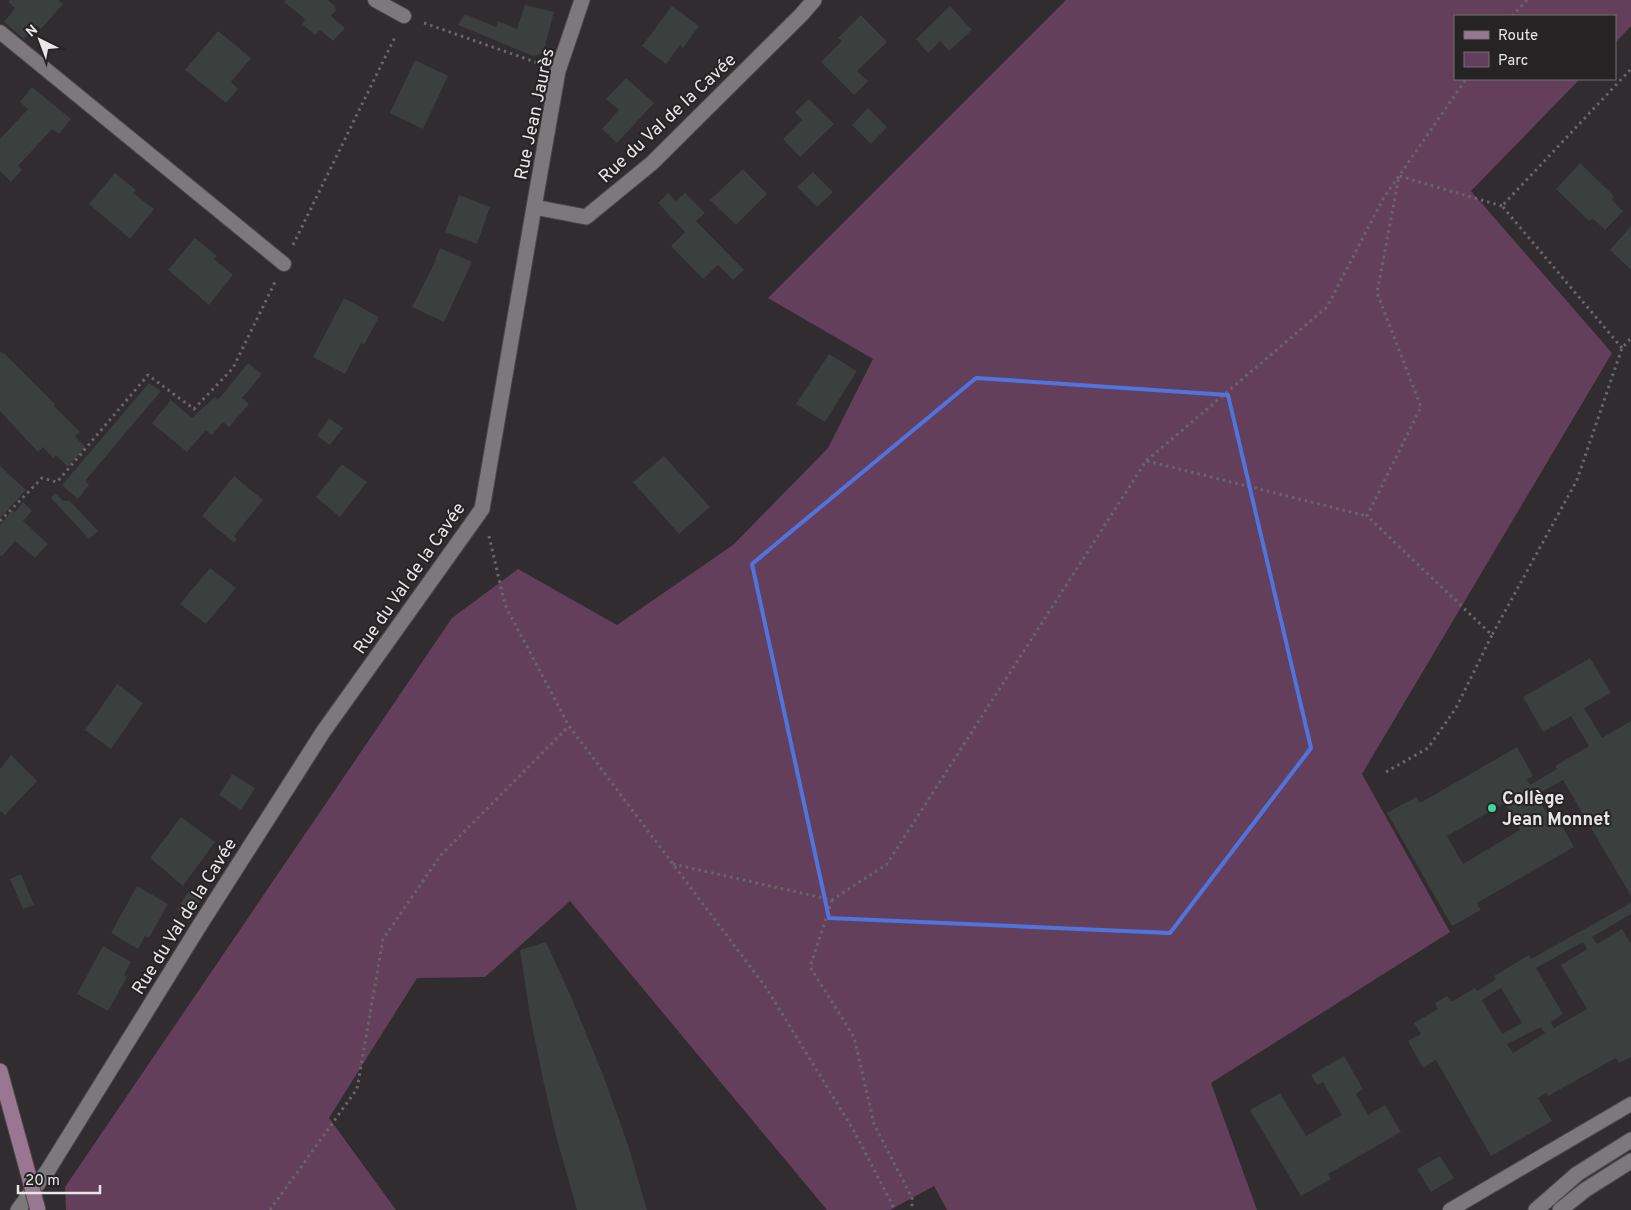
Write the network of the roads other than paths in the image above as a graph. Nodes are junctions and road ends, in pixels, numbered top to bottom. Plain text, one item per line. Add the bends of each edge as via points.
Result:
1 (375, 0) edge
2 (582, 0) edge
3 (814, 0) edge
4 (404, 16) road end
5 (0, 32) edge
6 (534, 207) junction
7 (284, 264) road end
8 (0, 1071) edge
9 (1631, 1104) edge
10 (1631, 1140) edge
11 (1631, 1160) edge
12 (18, 1210) edge
13 (38, 1210) edge
14 (1450, 1210) edge
15 (1536, 1210) edge
16 (1560, 1210) edge

1 - 4 lane
2 - 6 street, Rue Jean Jaurès via 558,71
3 - 6 street, Rue du Val de la Cavée via 652,163 586,217
5 - 7 lane
6 - 12 street, Rue du Val de la Cavée via 482,509 323,732 48,1170
8 - 13 main road, bridge
9 - 14 lane
10 - 15 street via 1577,1174
11 - 16 street

